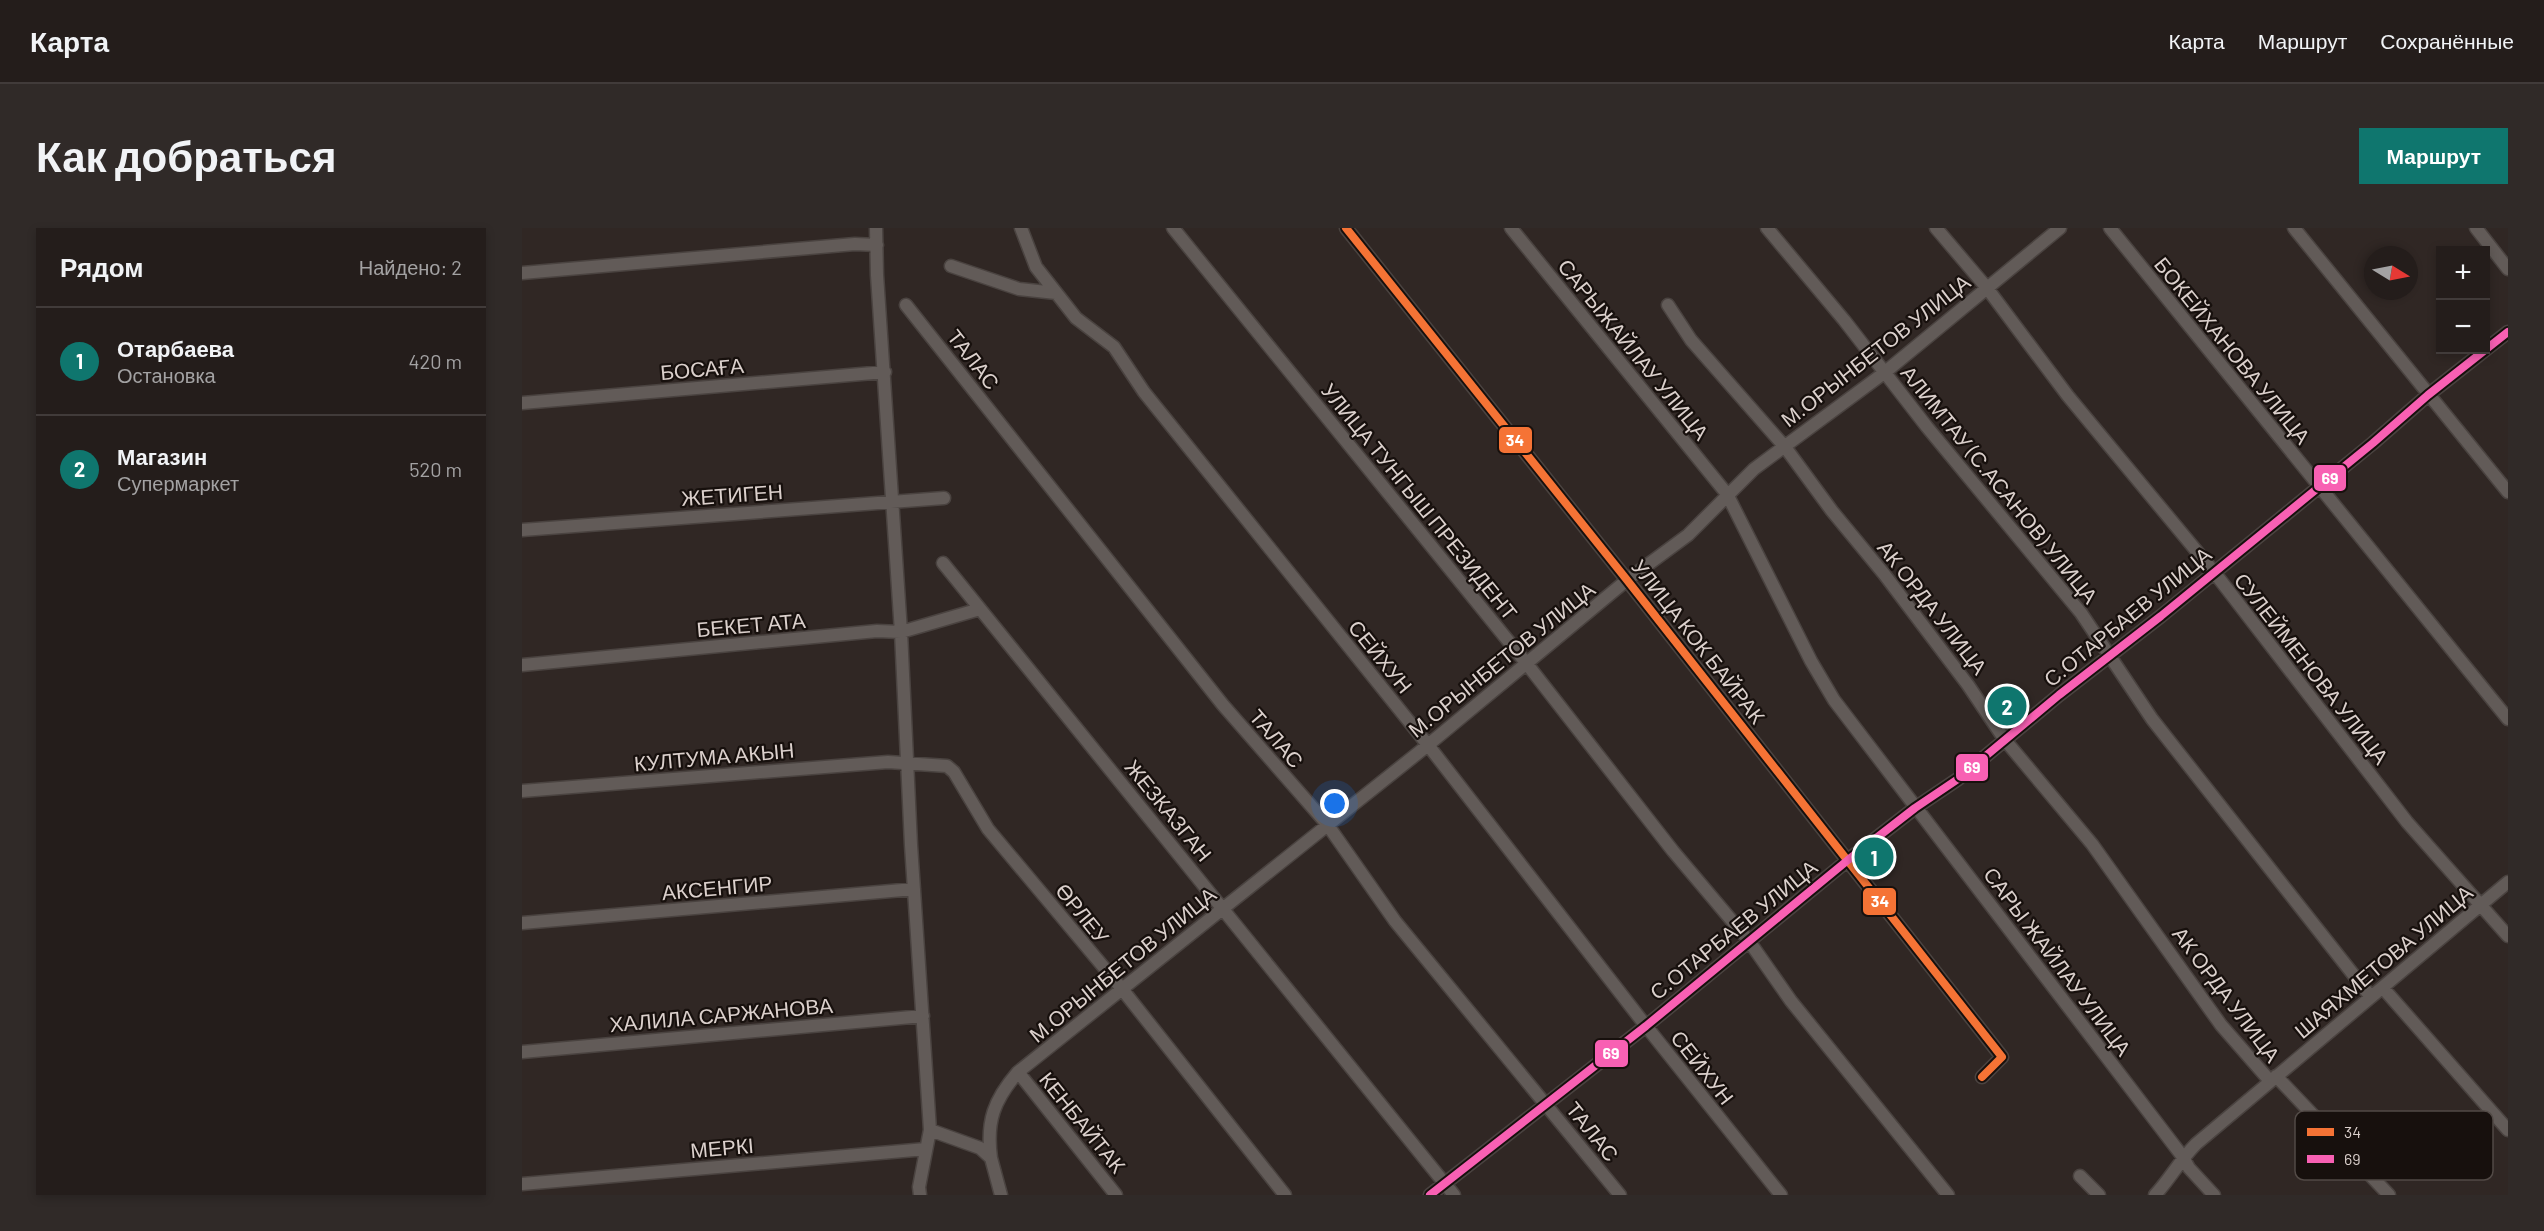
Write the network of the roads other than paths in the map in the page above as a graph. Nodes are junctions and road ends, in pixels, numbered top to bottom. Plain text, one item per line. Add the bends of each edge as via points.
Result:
1 (876, 228) edge
2 (1021, 228) edge
3 (1173, 228) edge
4 (1346, 228) edge
5 (1511, 228) edge
6 (1767, 228) edge
7 (1936, 228) edge
8 (2060, 228) edge
9 (2110, 228) edge
10 (2294, 228) edge
11 (2476, 228) edge
12 (877, 245) junction
13 (951, 266) dead end
14 (2508, 269) edge
15 (522, 273) edge
16 (1987, 288) junction
17 (1056, 293) junction
18 (906, 305) dead end
19 (1668, 305) dead end
20 (2508, 332) edge
21 (885, 372) junction
22 (1884, 372) junction
23 (2428, 394) junction
24 (522, 403) edge
25 (1785, 447) junction
26 (2320, 486) junction
27 (2508, 492) edge
28 (1727, 494) junction
29 (944, 498) dead end
30 (893, 502) junction
31 (522, 530) edge
32 (943, 563) dead end
33 (2214, 572) junction
34 (1628, 580) junction
35 (980, 609) junction
36 (901, 632) junction
37 (2111, 654) junction
38 (1527, 663) junction
39 (522, 665) edge
40 (2508, 719) edge
41 (2005, 740) junction
42 (1428, 745) junction
43 (1871, 750) joint
44 (908, 764) junction
45 (522, 791) edge
46 (1915, 808) junction
47 (1327, 824) junction
48 (1848, 860) junction
49 (2508, 882) edge
50 (914, 889) junction
51 (2481, 904) junction
52 (1223, 908) junction
53 (522, 923) edge
54 (2508, 936) edge
55 (1749, 941) junction
56 (2383, 988) junction
57 (1122, 989) junction
58 (2371, 997) junction
59 (923, 1016) junction
60 (1646, 1026) junction
61 (522, 1052) edge
62 (1018, 1072) junction
63 (1982, 1077) dead end
64 (2273, 1079) junction
65 (1546, 1103) junction
66 (2305, 1111) edge
67 (2491, 1111) edge
68 (2493, 1113) edge
69 (930, 1130) junction
70 (2508, 1130) edge
71 (926, 1149) junction
72 (2183, 1157) junction
73 (991, 1158) junction
74 (2080, 1176) dead end
75 (2374, 1180) edge
76 (1445, 1183) junction
77 (522, 1184) edge
78 (920, 1195) edge
79 (1001, 1195) edge
80 (1116, 1195) edge
81 (1285, 1195) edge
82 (1430, 1195) edge
83 (1454, 1195) edge
84 (1620, 1195) edge
85 (1780, 1195) edge
86 (1948, 1195) edge
87 (2099, 1195) edge
88 (2155, 1195) edge
89 (2214, 1195) edge
90 (2389, 1195) edge

1 - 12 street
2 - 17 street, СЕЙХУН via 1036,267
3 - 38 street, УЛИЦА ТУНГЫШ ПРЕЗИДЕНТ
4 - 34 street, УЛИЦА КОК БАЙРАК
5 - 28 street, САРЫЖАЙЛАУ УЛИЦА
6 - 22 street, АЛИМТАУ (С.АСАНОВ) УЛИЦА
7 - 16 street, СУЛЕЙМЕНОВА УЛИЦА
8 - 16 street, М.ОРЫНБЕТОВ УЛИЦА
9 - 26 street, БОКЕЙХАНОВА УЛИЦА
10 - 23 street
11 - 14 street
12 - 15 street
12 - 21 street
13 - 17 street via 1019,289
16 - 22 street, М.ОРЫНБЕТОВ УЛИЦА
16 - 33 street, СУЛЕЙМЕНОВА УЛИЦА via 2068,396
17 - 42 street, СЕЙХУН via 1076,318 1114,347 1144,392
18 - 47 street, ТАЛАС via 1223,705
19 - 25 street, АК ОРДА УЛИЦА via 1690,340
20 - 23 street, С.ОТАРБАЕВ УЛИЦА
21 - 24 street, БОСАҒА
21 - 30 street
22 - 25 street, М.ОРЫНБЕТОВ УЛИЦА
22 - 37 street, АЛИМТАУ (С.АСАНОВ) УЛИЦА
23 - 26 street, С.ОТАРБАЕВ УЛИЦА
23 - 27 street
25 - 28 street, М.ОРЫНБЕТОВ УЛИЦА
25 - 41 street, АК ОРДА УЛИЦА via 1968,685
26 - 33 street, С.ОТАРБАЕВ УЛИЦА
26 - 40 street, БОКЕЙХАНОВА УЛИЦА
28 - 34 street, М.ОРЫНБЕТОВ УЛИЦА via 1688,535
28 - 43 street, САРЫЖАЙЛАУ УЛИЦА via 1811,661
29 - 30 street, ЖЕТИГЕН
30 - 31 street, ЖЕТИГЕН
30 - 36 street
32 - 35 street, ЖЕЗКАЗГАН
33 - 37 street, С.ОТАРБАЕВ УЛИЦА
33 - 51 street, СУЛЕЙМЕНОВА УЛИЦА via 2407,822
34 - 38 street, М.ОРЫНБЕТОВ УЛИЦА
34 - 48 street, УЛИЦА КОК БАЙРАК
35 - 36 street, БЕКЕТ АТА
35 - 52 street, ЖЕЗКАЗГАН
36 - 39 street, БЕКЕТ АТА via 877,631
36 - 44 street
37 - 41 street, С.ОТАРБАЕВ УЛИЦА
37 - 58 street, АЛИМТАУ (С.АСАНОВ) УЛИЦА via 2152,719
38 - 42 street, М.ОРЫНБЕТОВ УЛИЦА
38 - 55 street, УЛИЦА ТУНГЫШ ПРЕЗИДЕНТ
41 - 46 street, С.ОТАРБАЕВ УЛИЦА
41 - 64 street, АК ОРДА УЛИЦА via 2092,844 2221,1025
42 - 47 street, М.ОРЫНБЕТОВ УЛИЦА
42 - 60 street, СЕЙХУН
43 - 46 street, САРЫ ЖАЙЛАУ УЛИЦА
44 - 45 street, КУЛТУМА АКЫН via 888,762
44 - 50 street
44 - 57 street, ӨРЛЕУ via 947,766 954,772 988,828
46 - 48 street, С.ОТАРБАЕВ УЛИЦА
46 - 72 street, САРЫ ЖАЙЛАУ УЛИЦА
47 - 52 street, М.ОРЫНБЕТОВ УЛИЦА
47 - 65 street, ТАЛАС via 1395,921
48 - 55 street, С.ОТАРБАЕВ УЛИЦА
48 - 63 street, УЛИЦА КОК БАЙРАК via 2002,1057
49 - 51 street, ШАЯХМЕТОВА УЛИЦА
50 - 53 street, АКСЕНГИР
50 - 59 street
51 - 54 street, СУЛЕЙМЕНОВА УЛИЦА
51 - 56 street, ШАЯХМЕТОВА УЛИЦА
52 - 57 street, М.ОРЫНБЕТОВ УЛИЦА
52 - 76 street, ЖЕЗКАЗГАН
55 - 60 street, С.ОТАРБАЕВ УЛИЦА
55 - 86 street, УЛИЦА ТУНГЫШ ПРЕЗИДЕНТ via 1791,1001
56 - 58 street, ШАЯХМЕТОВА УЛИЦА
56 - 67 street
57 - 62 street, М.ОРЫНБЕТОВ УЛИЦА
57 - 81 street, ӨРЛЕУ
58 - 64 street, ШАЯХМЕТОВА УЛИЦА
59 - 61 street, ХАЛИЛА САРЖАНОВА
59 - 69 street
60 - 65 street, С.ОТАРБАЕВ УЛИЦА
60 - 85 street, СЕЙХУН
62 - 73 street, М.ОРЫНБЕТОВ УЛИЦА via 995,1106 988,1139
62 - 80 street, КЕНБАЙТАК
64 - 66 street, АК ОРДА УЛИЦА
64 - 72 street, ШАЯХМЕТОВА УЛИЦА
65 - 76 street, С.ОТАРБАЕВ УЛИЦА
65 - 84 street, ТАЛАС
68 - 70 street
69 - 71 street
69 - 73 street via 980,1148
71 - 77 street, МЕРКІ
71 - 78 street
72 - 88 street, ШАЯХМЕТОВА УЛИЦА
72 - 89 street, САРЫ ЖАЙЛАУ УЛИЦА
73 - 79 street, М.ОРЫНБЕТОВ УЛИЦА
74 - 87 street
75 - 90 street, АК ОРДА УЛИЦА
76 - 82 street, С.ОТАРБАЕВ УЛИЦА
76 - 83 street, ЖЕЗКАЗГАН

